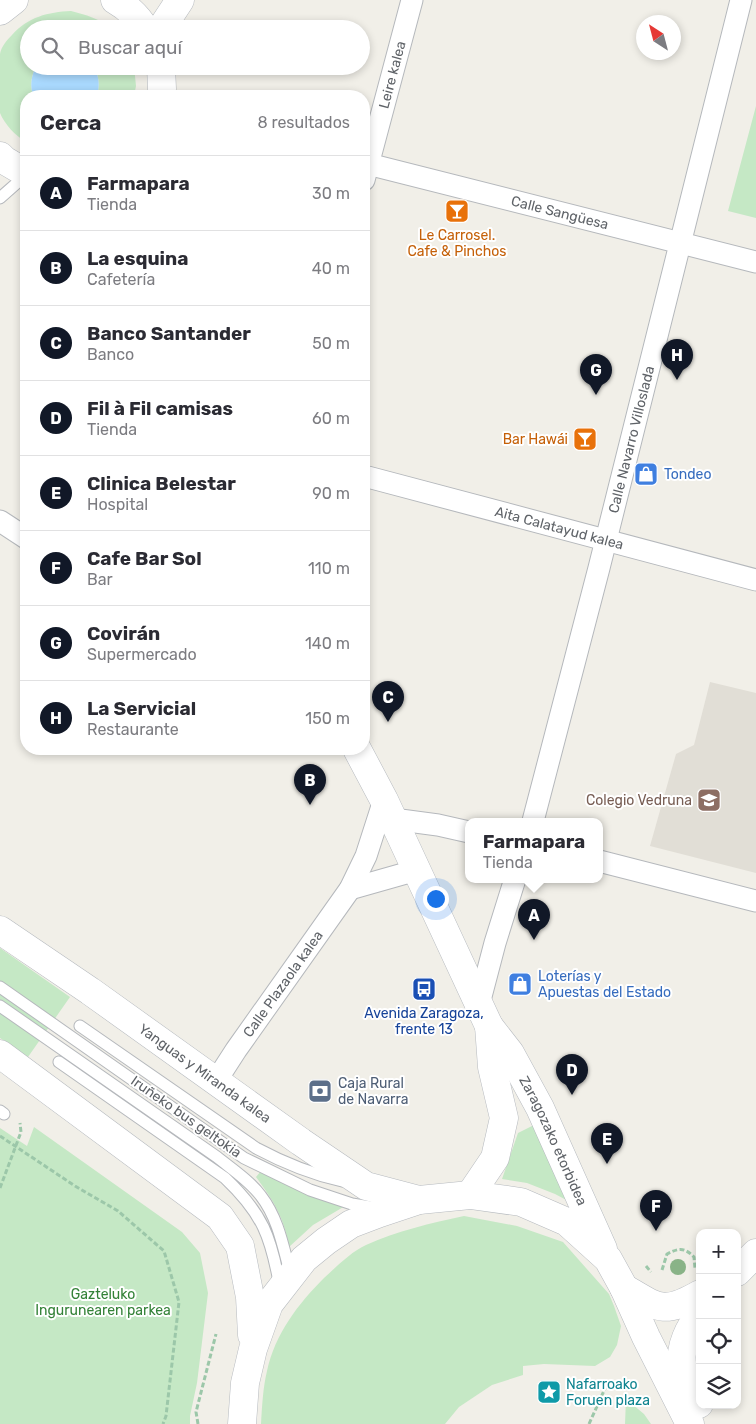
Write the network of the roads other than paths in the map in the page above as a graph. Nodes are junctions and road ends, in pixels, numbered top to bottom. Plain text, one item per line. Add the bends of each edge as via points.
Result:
1 (14, 0) edge
2 (115, 0) edge
3 (412, 0) edge
4 (740, 0) edge
5 (186, 2) edge
6 (0, 11) edge
7 (139, 20) edge
8 (170, 20) edge
9 (173, 20) edge
10 (161, 75) edge
11 (162, 90) edge
12 (370, 151) edge
13 (0, 156) edge
14 (20, 170) edge
15 (370, 170) edge
16 (20, 176) edge
17 (20, 180) edge
18 (0, 184) edge
19 (0, 198) edge
20 (681, 243) junction
21 (756, 262) edge
22 (370, 478) edge
23 (0, 521) edge
24 (20, 534) edge
25 (606, 539) junction
26 (756, 580) edge
27 (361, 755) edge
28 (388, 809) junction
29 (533, 818) edge
30 (465, 831) edge
31 (603, 862) edge
32 (416, 870) junction
33 (514, 883) edge
34 (350, 888) junction
35 (756, 901) edge
36 (0, 930) edge
37 (0, 987) edge
38 (0, 1006) edge
39 (484, 1015) junction
40 (80, 1026) dead end
41 (0, 1054) edge
42 (58, 1062) dead end
43 (216, 1082) junction
44 (366, 1186) junction
45 (470, 1195) junction
46 (419, 1200) junction
47 (390, 1210) junction
48 (756, 1253) edge
49 (608, 1259) junction
50 (741, 1268) edge
51 (285, 1281) junction
52 (696, 1283) edge
53 (624, 1288) junction
54 (698, 1319) edge
55 (253, 1349) junction
56 (242, 1424) edge
57 (690, 1424) edge
58 (705, 1424) edge

1 - 6 main road
2 - 7 main road
3 - 12 street, Leire kalea
4 - 20 street, Calle Navarro Villoslada
5 - 8 main road
5 - 9 lane
10 - 11 main road
13 - 14 main road
15 - 20 street, Calle Sangüesa
16 - 18 main road
17 - 19 lane
20 - 21 street, Calle Sangüesa
20 - 25 street, Calle Navarro Villoslada
22 - 25 street, Aita Calatayud kalea
23 - 24 street
25 - 26 street, Aita Calatayud kalea
25 - 29 street, Calle Navarro Villoslada
27 - 28 main road, Zaragozako etorbidea
28 - 30 street
28 - 32 main road, Zaragozako etorbidea
28 - 34 street, Calle Plazaola kalea
31 - 35 street
32 - 34 street
32 - 39 main road, Zaragozako etorbidea
33 - 39 street
34 - 43 street, Calle Plazaola kalea
36 - 43 main road, Yanguas y Miranda kalea
37 - 47 lane, Iruñeko bus geltokia via 244,1158 310,1190 352,1204
38 - 51 lane, Iruñeko bus geltokia via 217,1157 261,1195 274,1217
39 - 45 main road, Zaragozako etorbidea via 504,1118 495,1158
39 - 49 main road, Zaragozako etorbidea via 510,1053 540,1108
40 - 44 lane via 256,1148 318,1175
41 - 55 main road via 220,1217 240,1246 250,1296
42 - 51 lane via 225,1178 243,1195 263,1224
43 - 44 main road, Yanguas y Miranda kalea
44 - 46 main road, Yanguas y Miranda kalea
45 - 46 main road
45 - 49 main road via 521,1202 567,1222
46 - 47 main road
47 - 51 main road via 351,1224 311,1253
48 - 50 main road
49 - 53 main road
51 - 55 main road via 269,1304
52 - 53 main road via 680,1306 656,1307
53 - 57 main road
54 - 58 main road via 685,1340 682,1363
55 - 56 main road via 245,1383

